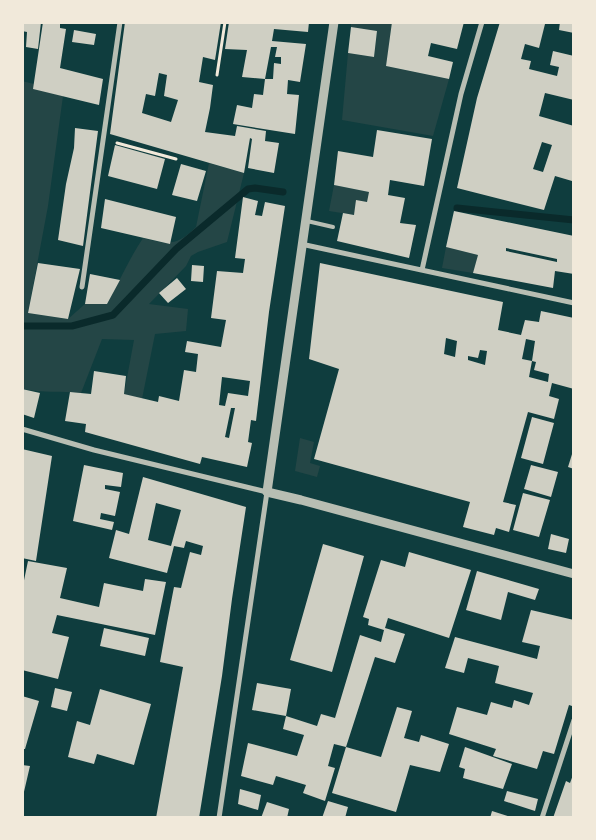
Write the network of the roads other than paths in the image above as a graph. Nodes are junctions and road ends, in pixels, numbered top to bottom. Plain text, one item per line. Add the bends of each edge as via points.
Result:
1 (120, 22) edge
2 (334, 22) edge
3 (482, 22) edge
4 (305, 221) junction
5 (333, 227) dead end
6 (301, 244) junction
7 (422, 270) junction
8 (82, 287) dead end
9 (574, 303) edge
10 (22, 429) edge
11 (267, 492) junction
12 (574, 574) edge
13 (574, 720) edge
14 (219, 818) edge
15 (542, 818) edge

1 - 8 street
2 - 4 street
3 - 7 street via 461,94
4 - 5 lane
4 - 6 street
6 - 7 street
6 - 11 street
7 - 9 street
10 - 11 street
11 - 12 street
11 - 14 street
13 - 15 street

